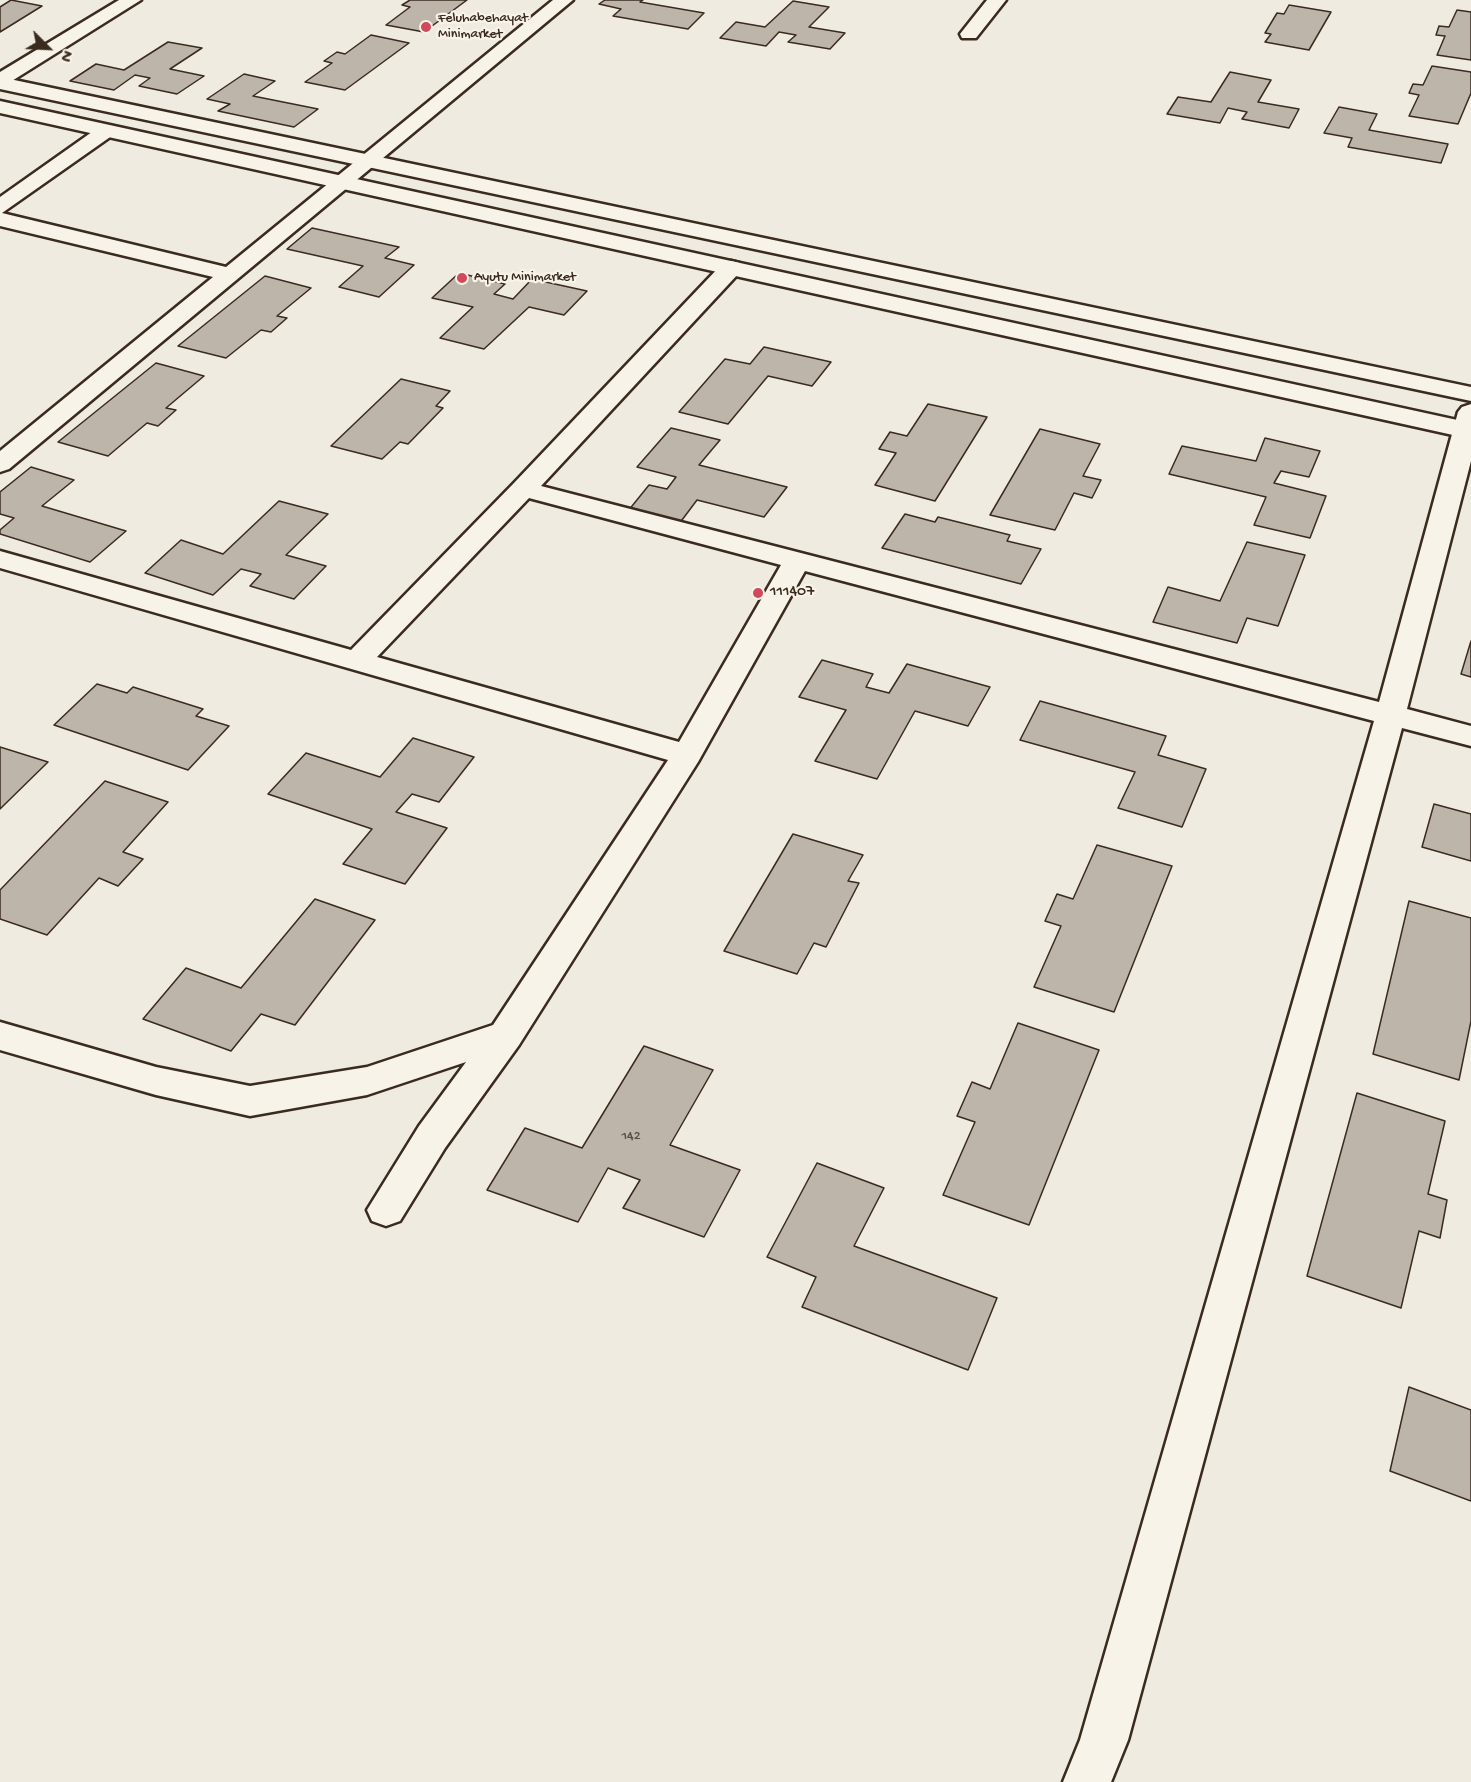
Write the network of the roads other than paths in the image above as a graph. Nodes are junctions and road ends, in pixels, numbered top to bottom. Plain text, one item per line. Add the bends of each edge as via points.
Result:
1 (132, 0) edge
2 (564, 0) edge
3 (997, 0) edge
4 (969, 34) dead end
5 (0, 81) edge
6 (0, 107) edge
7 (106, 130) junction
8 (368, 162) junction
9 (342, 183) junction
10 (0, 207) edge
11 (0, 219) edge
12 (731, 268) junction
13 (231, 274) junction
14 (1471, 394) edge
15 (1469, 424) edge
16 (0, 464) edge
17 (523, 489) junction
18 (0, 559) edge
19 (796, 562) junction
20 (357, 660) junction
21 (1391, 714) junction
22 (1471, 736) edge
23 (687, 755) junction
24 (506, 1035) junction
25 (0, 1036) edge
26 (386, 1210) dead end
27 (1087, 1782) edge

1 - 5 street
2 - 8 street
3 - 4 street
5 - 8 street
6 - 7 street
7 - 9 street
7 - 10 street
8 - 9 street
8 - 14 street
9 - 12 street
9 - 13 street
11 - 13 street
12 - 15 street
12 - 17 street
13 - 16 street
15 - 21 street
17 - 19 street
17 - 20 street
18 - 20 street
19 - 21 street
19 - 23 street
20 - 23 street
21 - 22 street
21 - 27 street via 1107,1729
23 - 24 street
24 - 25 street via 367,1081 250,1101 156,1081
24 - 26 street via 432,1137

